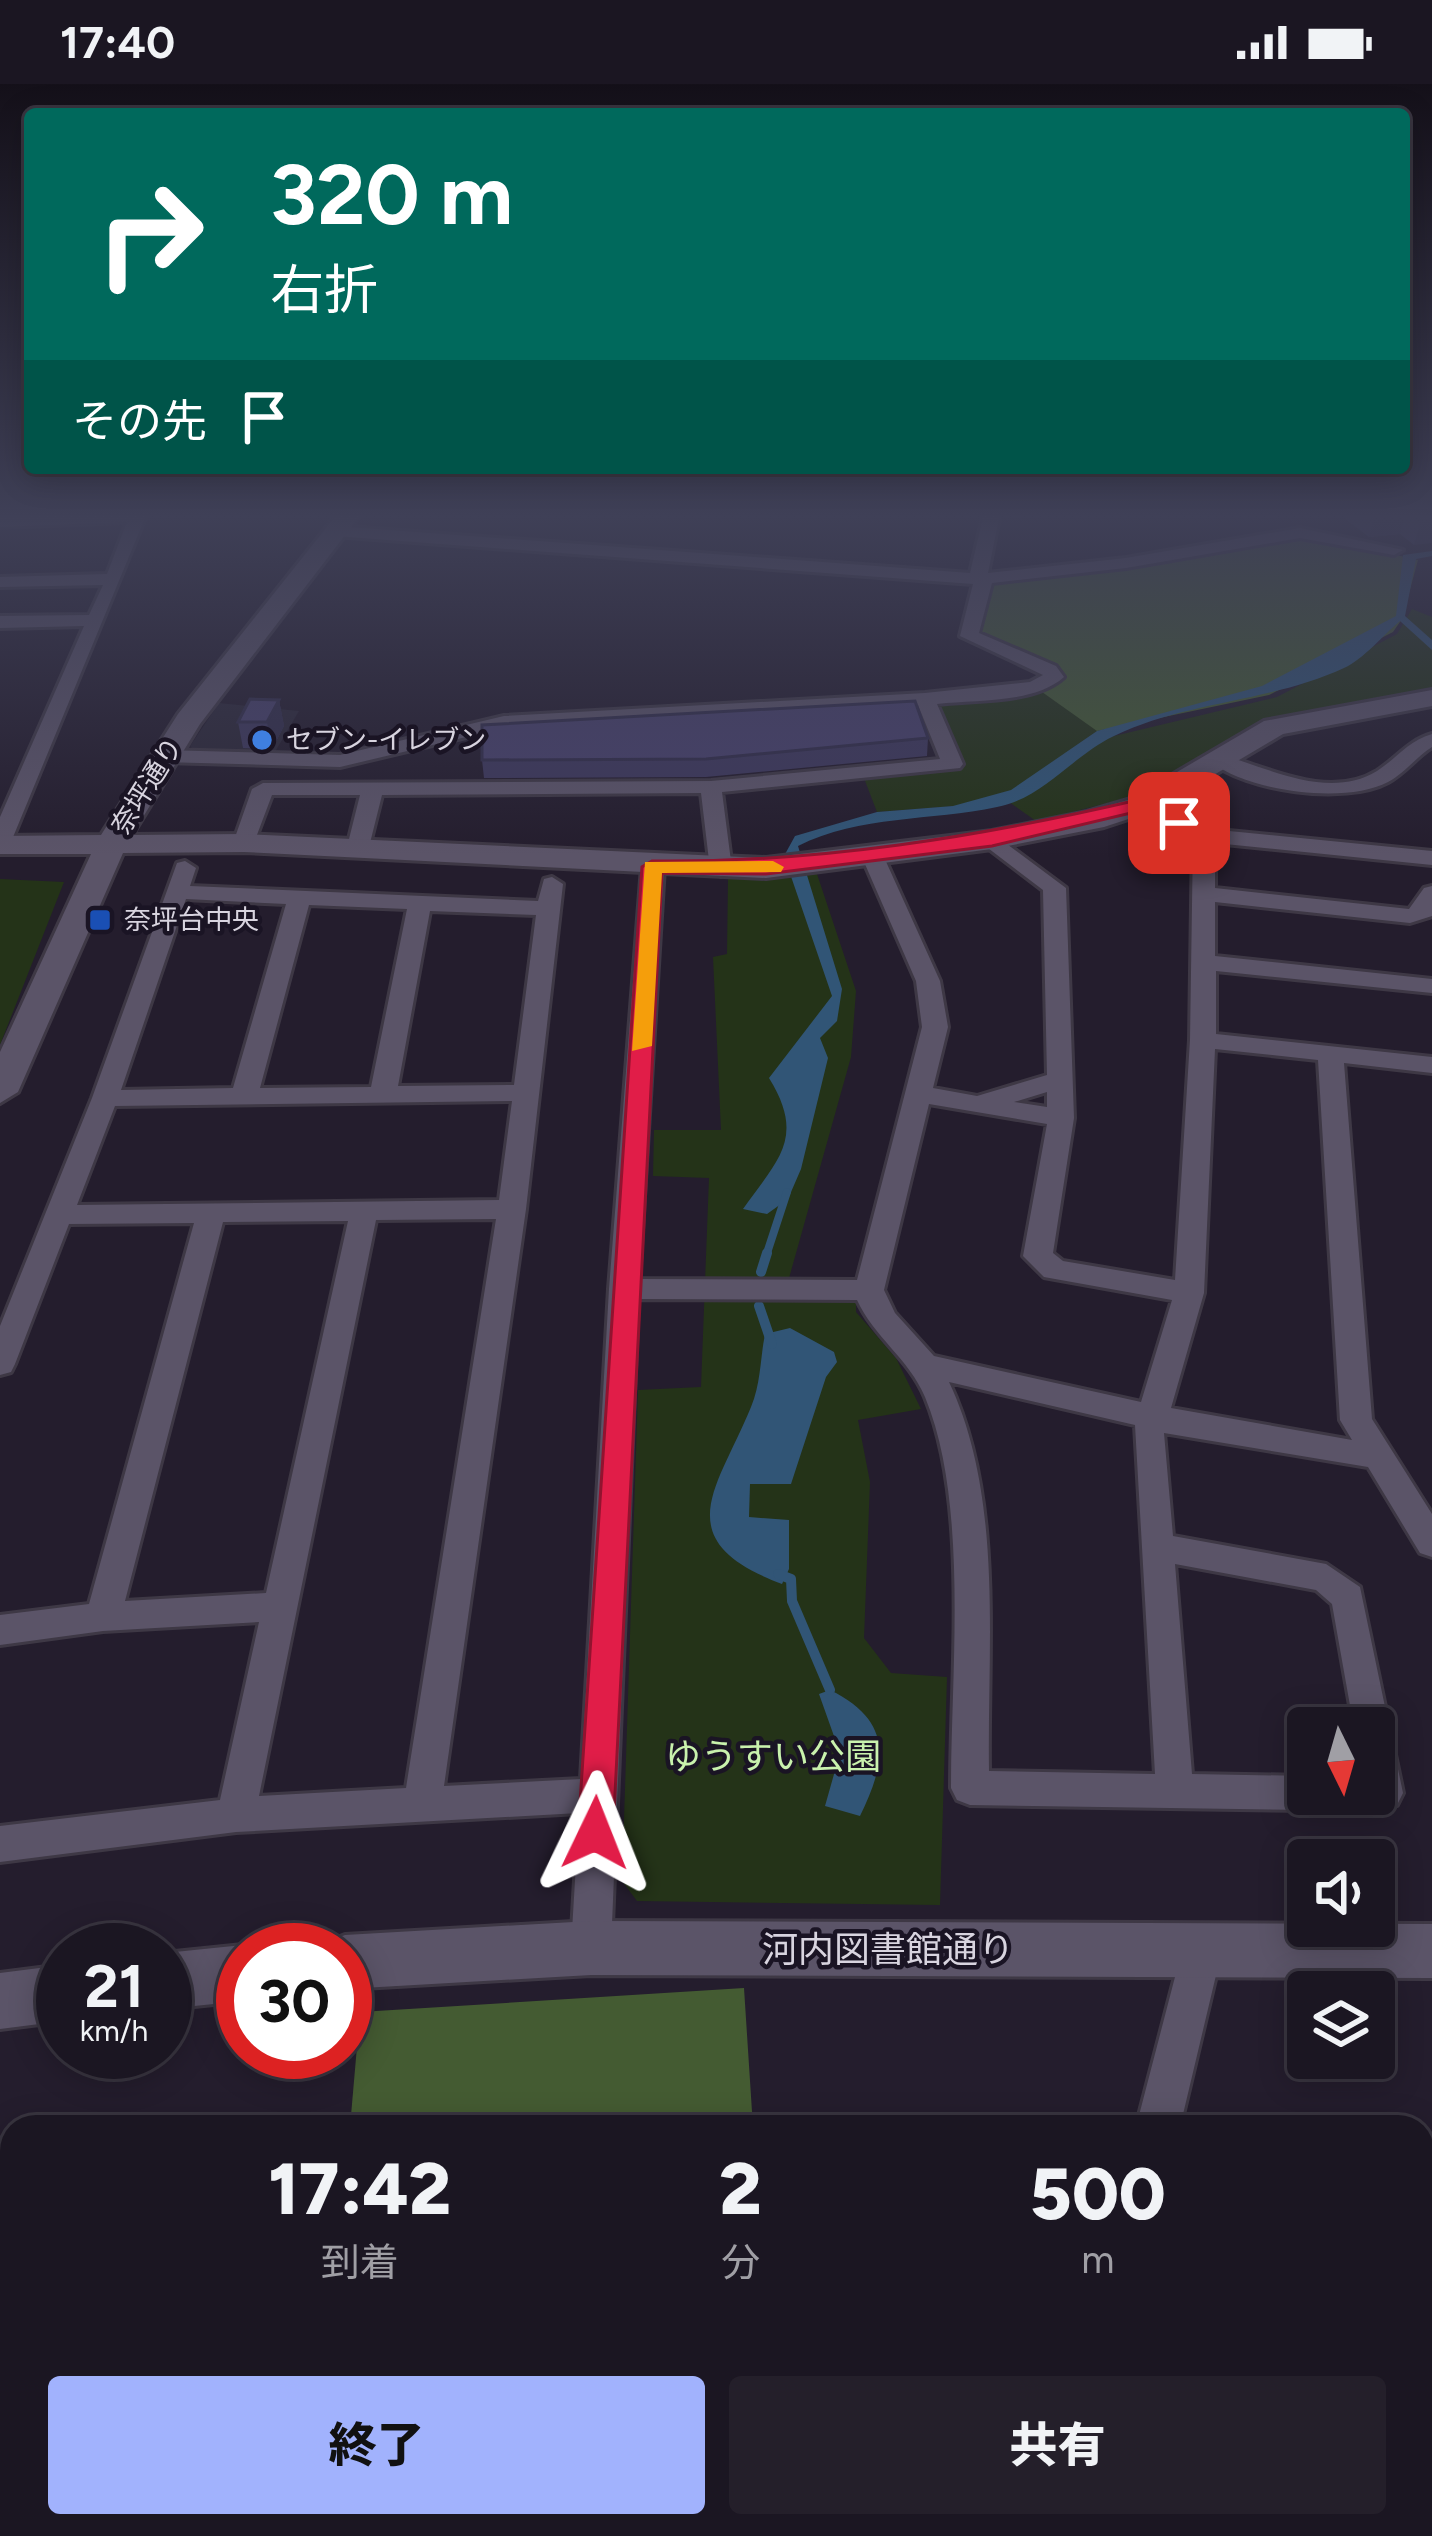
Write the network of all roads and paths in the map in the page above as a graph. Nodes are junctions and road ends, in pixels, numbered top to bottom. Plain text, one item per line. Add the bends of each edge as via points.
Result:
1 (91, 627) edge
2 (261, 627) edge
3 (971, 627) edge
4 (1432, 698) edge
5 (925, 699) junction
6 (1432, 740) edge
7 (164, 755) junction
8 (453, 760) junction
9 (1219, 760) junction
10 (27, 780) junction
11 (0, 781) edge
12 (712, 787) junction
13 (373, 788) junction
14 (1142, 805) junction
15 (1204, 835) junction
16 (992, 840) junction
17 (0, 843) edge
18 (244, 843) junction
19 (111, 844) junction
20 (358, 847) junction
21 (872, 856) junction
22 (1432, 858) edge
23 (652, 867) junction
24 (721, 869) junction
25 (1432, 893) edge
26 (1205, 894) junction
27 (299, 898) junction
28 (421, 904) junction
29 (1202, 962) junction
30 (1432, 986) edge
31 (1203, 1040) junction
32 (1330, 1054) junction
33 (1432, 1065) edge
34 (1062, 1079) junction
35 (0, 1092) edge
36 (526, 1093) junction
37 (245, 1094) junction
38 (383, 1094) junction
39 (918, 1094) junction
40 (105, 1098) junction
41 (978, 1104) junction
42 (1061, 1118) junction
43 (512, 1209) junction
44 (364, 1211) junction
45 (212, 1213) junction
46 (59, 1215) junction
47 (624, 1289) junction
48 (869, 1290) junction
49 (1189, 1293) junction
50 (0, 1364) edge
51 (924, 1365) junction
52 (1153, 1417) junction
53 (1374, 1456) junction
54 (1432, 1544) edge
55 (1159, 1547) junction
56 (279, 1607) junction
57 (103, 1617) junction
58 (0, 1630) edge
59 (1368, 1707) edge
60 (1175, 1793) junction
61 (1287, 1793) edge
62 (596, 1795) junction
63 (422, 1805) junction
64 (236, 1815) junction
65 (0, 1844) edge
66 (592, 1948) junction
67 (1202, 1950) junction
68 (1432, 1951) edge
69 (372, 1960) edge
70 (36, 1996) edge
71 (0, 2001) edge
72 (1162, 2115) edge

1 - 10 street
2 - 7 street, 奈坪通り
3 - 5 street via 969,636 1054,676 1035,687
4 - 9 street via 1274,727
5 - 8 street via 504,722
5 - 12 street via 953,764
6 - 9 street via 1362,785 1283,781
7 - 8 street
7 - 19 street, 奈坪通り
8 - 12 street
8 - 13 street
9 - 14 street
10 - 11 street
10 - 17 street
12 - 24 street
13 - 18 street via 263,789
13 - 20 street
14 - 15 street
14 - 16 street
15 - 22 street
15 - 26 street
16 - 21 street
16 - 34 street via 1054,888
17 - 19 street
18 - 19 street
18 - 20 street
19 - 35 street, 奈坪通り
20 - 23 street
21 - 24 street
21 - 39 street via 928,981 934,1027
23 - 24 street
23 - 47 street
25 - 26 street via 1424,911 1410,916
26 - 29 street
27 - 28 street
27 - 37 street
27 - 40 street via 181,880
28 - 36 street via 551,897
28 - 38 street
29 - 30 street
29 - 31 street
31 - 32 street
31 - 49 street
32 - 33 street
32 - 53 street via 1356,1420
34 - 41 street
34 - 42 street
36 - 38 street
36 - 43 street
37 - 38 street
37 - 40 street
39 - 41 street
39 - 48 street
40 - 46 street
41 - 42 street
42 - 49 street via 1038,1256 1054,1270
43 - 44 street
43 - 63 street
44 - 45 street
44 - 56 street
45 - 46 street
45 - 57 street
46 - 50 street
47 - 48 street
47 - 62 street
48 - 51 street via 871,1305
49 - 52 street
51 - 52 street
51 - 60 street via 963,1462 968,1501 970,1788
52 - 53 street
52 - 55 street
53 - 54 street
55 - 59 street via 1326,1578 1348,1597
55 - 60 street
56 - 57 street
56 - 64 street
57 - 58 street
60 - 61 street
62 - 63 street
62 - 66 street
63 - 64 street
64 - 65 street
66 - 67 street, 河内図書館通り
66 - 69 street, 河内図書館通り
67 - 68 street, 河内図書館通り
67 - 72 street
70 - 71 street

